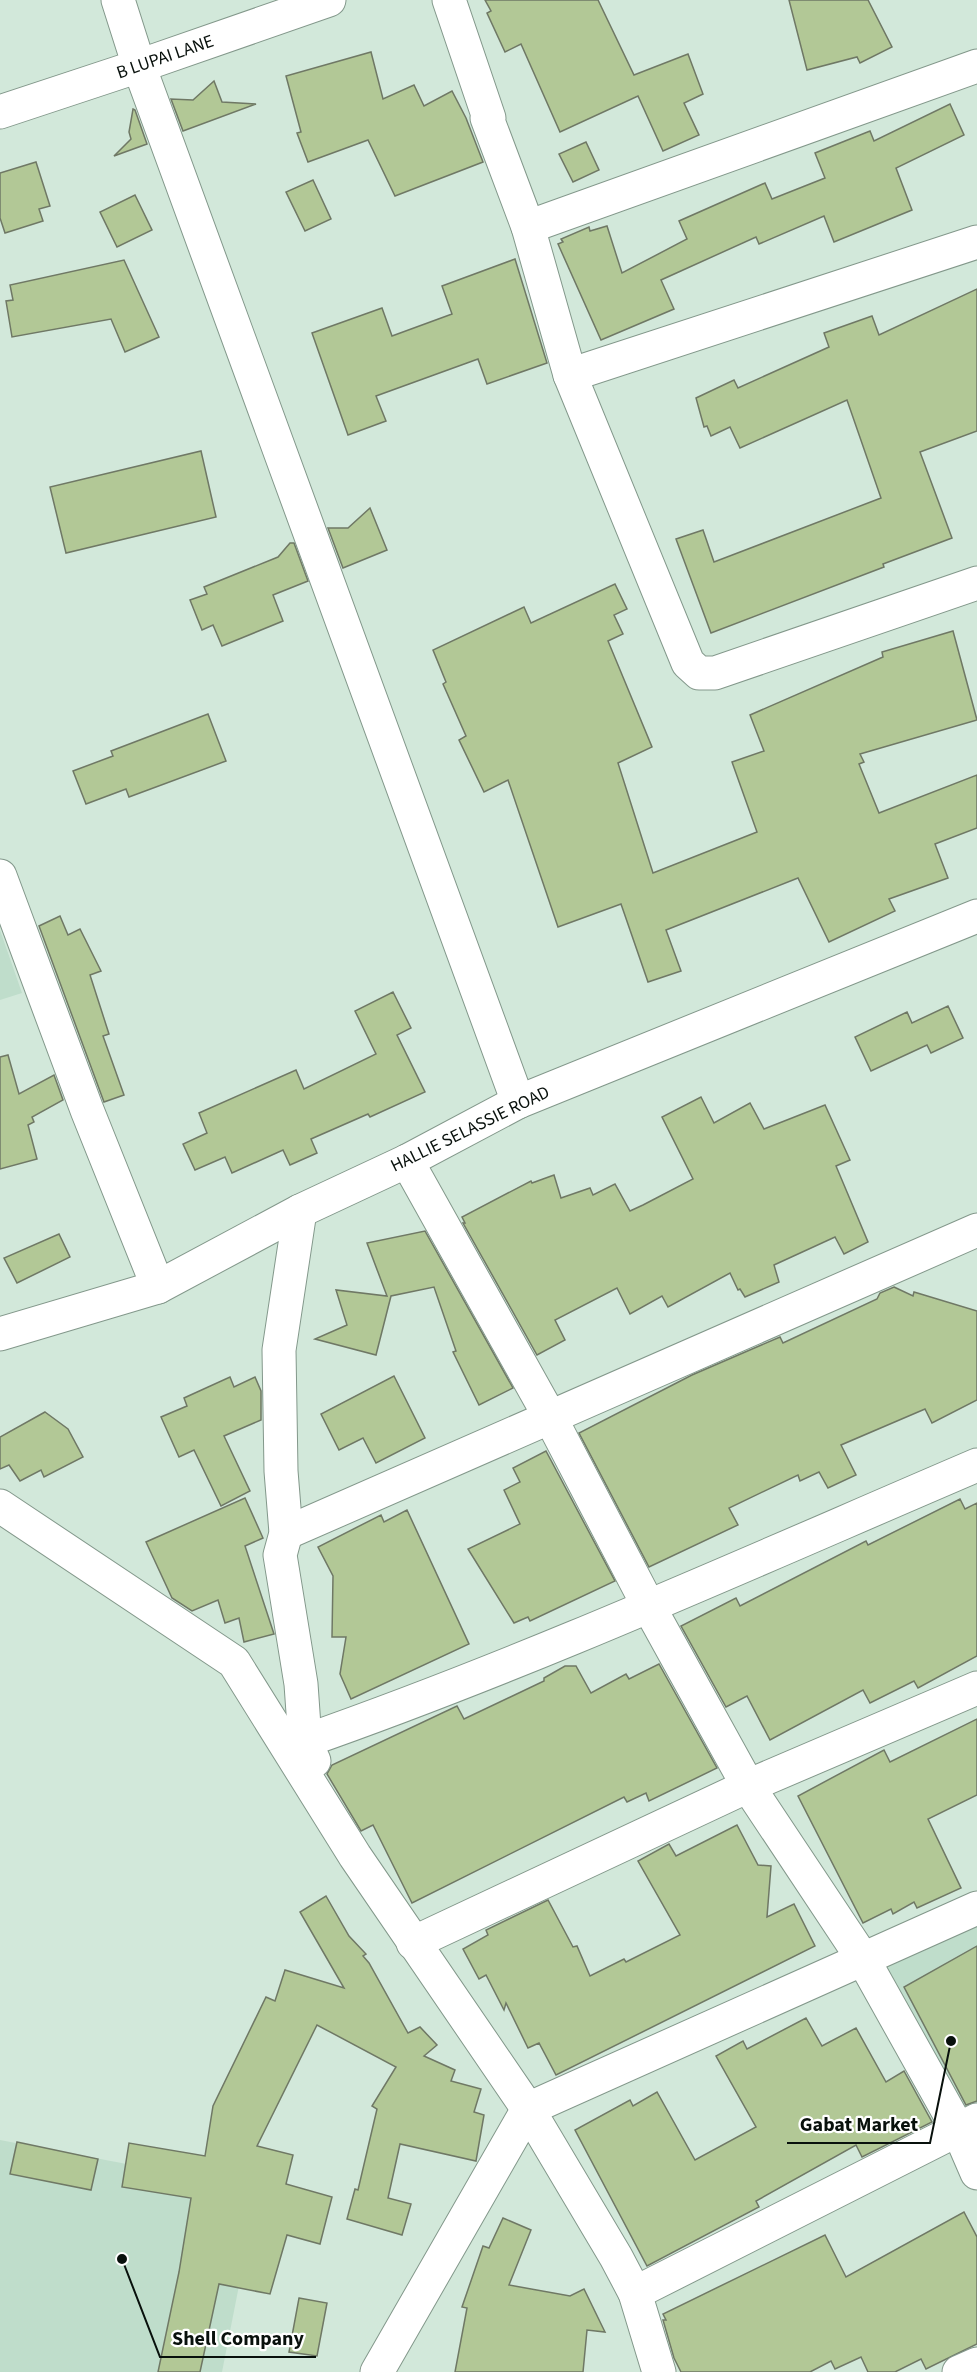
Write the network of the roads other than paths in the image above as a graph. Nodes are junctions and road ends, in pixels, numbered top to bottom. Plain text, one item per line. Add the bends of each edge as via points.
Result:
1 (118, 0) edge
2 (329, 0) edge
3 (449, 0) edge
4 (139, 66) junction
5 (977, 66) edge
6 (0, 112) edge
7 (528, 227) junction
8 (977, 242) edge
9 (570, 375) junction
10 (977, 583) edge
11 (0, 876) edge
12 (977, 916) edge
13 (518, 1102) junction
14 (407, 1161) junction
15 (300, 1211) junction
16 (977, 1230) edge
17 (158, 1287) junction
18 (0, 1334) edge
19 (550, 1417) junction
20 (977, 1465) edge
21 (0, 1506) edge
22 (286, 1533) junction
23 (648, 1605) junction
24 (977, 1688) edge
25 (305, 1741) junction
26 (748, 1786) junction
27 (355, 1856) junction
28 (977, 1908) edge
29 (413, 1942) junction
30 (863, 1959) junction
31 (528, 2109) junction
32 (967, 2125) edge
33 (977, 2173) edge
34 (635, 2293) junction
35 (977, 2364) edge
36 (377, 2372) edge
37 (659, 2372) edge
38 (959, 2372) edge

1 - 4 street
2 - 4 street, B LUPAI LANE
3 - 7 street
4 - 6 street, B LUPAI LANE
4 - 13 street
5 - 7 street
7 - 9 street
8 - 9 street
9 - 10 street via 688,663 699,673 715,673
11 - 17 street
12 - 13 street, HALLIE SELASSIE ROAD
13 - 14 street, HALLIE SELASSIE ROAD
14 - 15 street, HALLIE SELASSIE ROAD
14 - 19 street
15 - 17 street, HALLIE SELASSIE ROAD
15 - 22 street via 279,1350
16 - 19 street
17 - 18 street, HALLIE SELASSIE ROAD
19 - 22 street
19 - 23 street
20 - 23 street
21 - 27 street via 234,1662
22 - 25 street via 280,1555 301,1684
23 - 25 street via 409,1704
23 - 26 street
24 - 26 street
25 - 27 street
26 - 29 street
26 - 30 street
27 - 29 street
28 - 30 street
29 - 31 street
30 - 31 street
30 - 32 street
31 - 34 street
31 - 36 street
32 - 33 street
32 - 34 street
34 - 37 street
35 - 38 street

